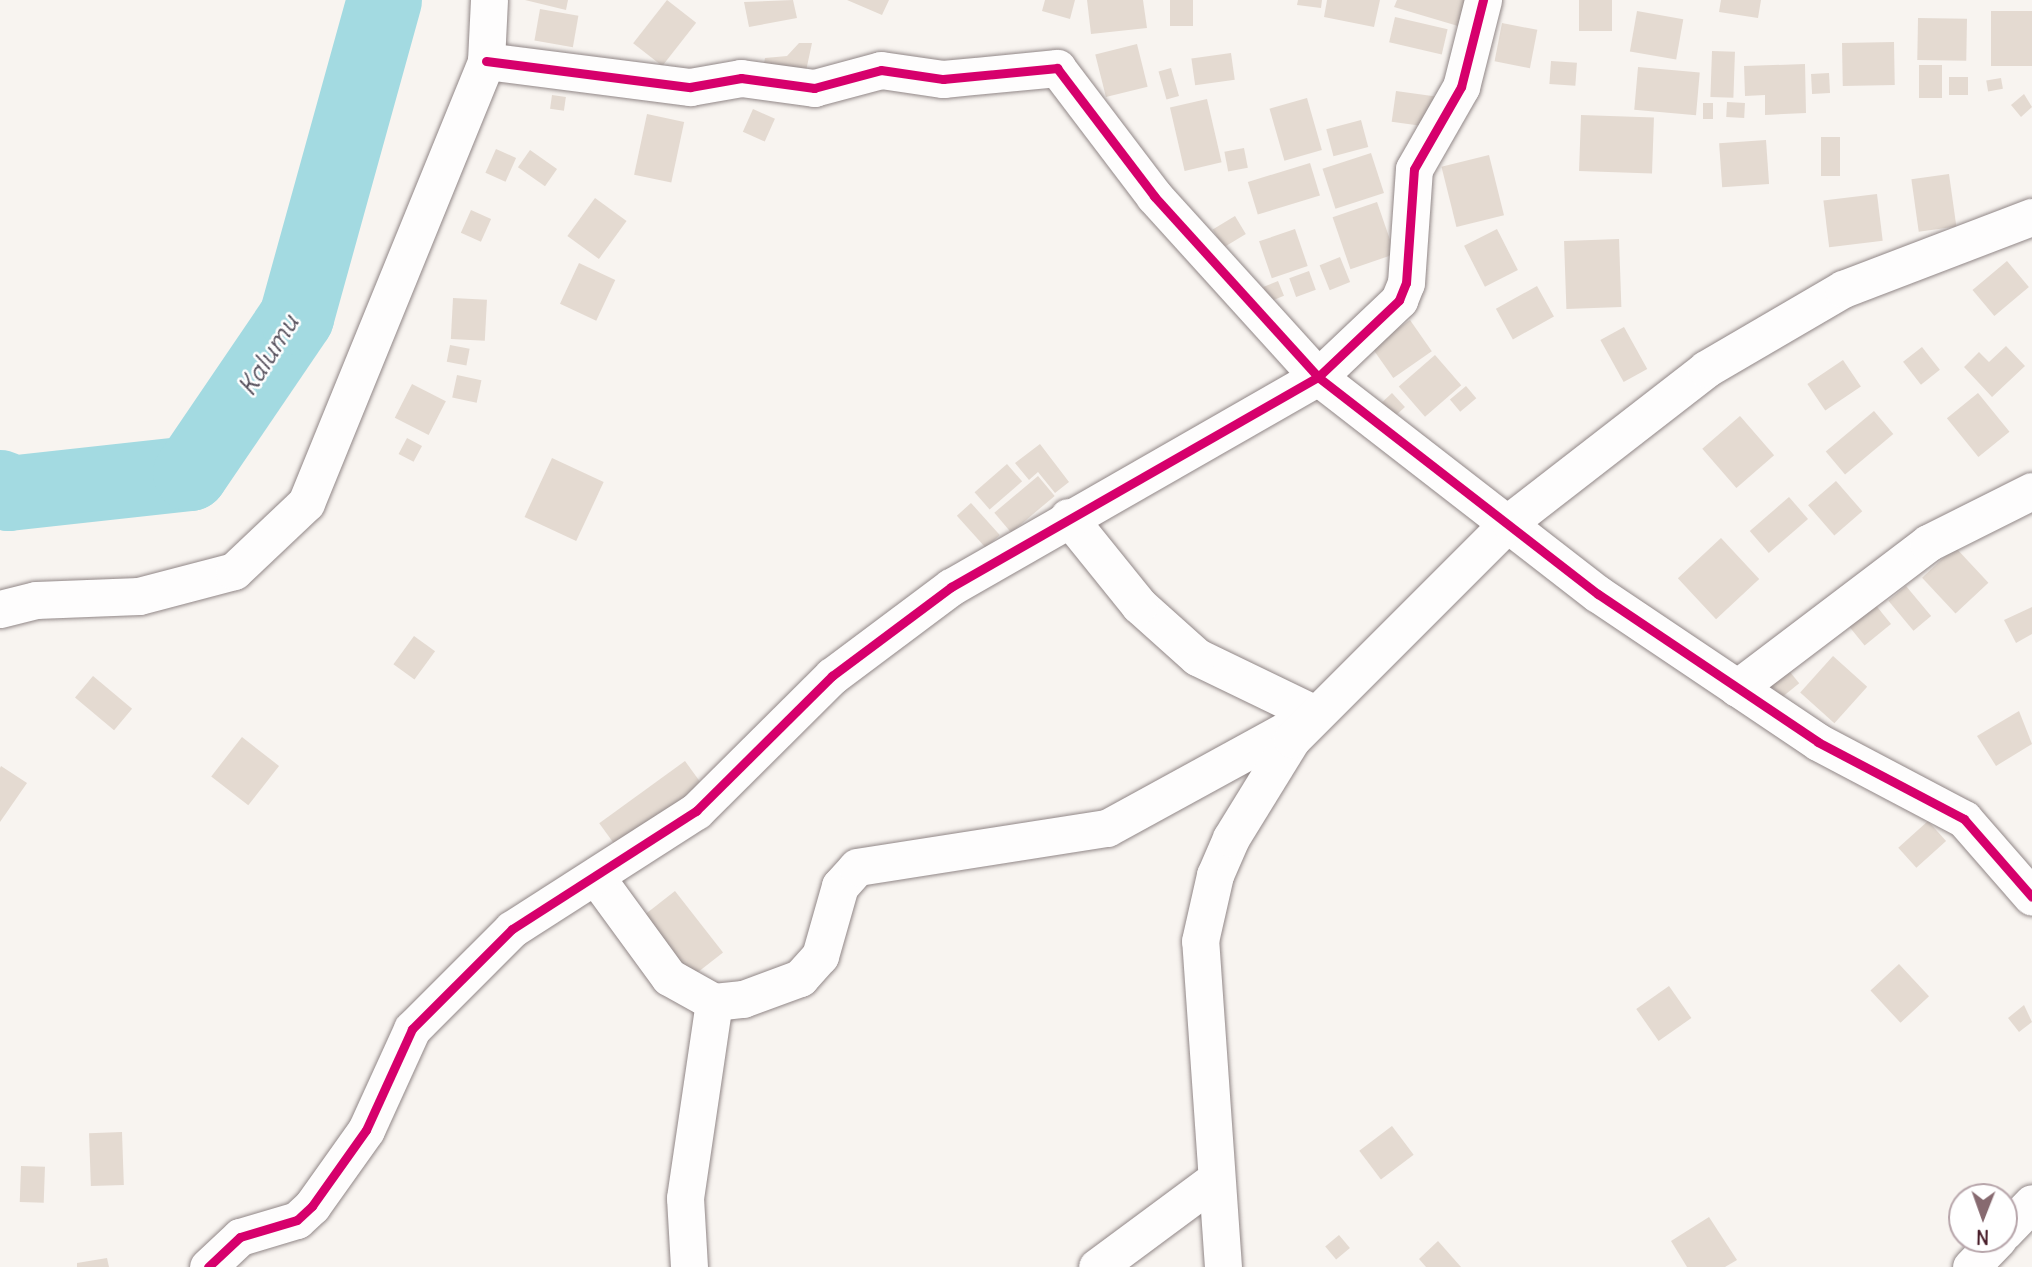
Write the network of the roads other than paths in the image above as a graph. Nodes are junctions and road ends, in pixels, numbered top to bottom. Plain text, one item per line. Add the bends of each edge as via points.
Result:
1 (489, 0) edge
2 (1483, 0) edge
3 (486, 61) junction
4 (2032, 217) edge
5 (1318, 377) junction
6 (2032, 491) edge
7 (1068, 517) junction
8 (1509, 522) junction
9 (0, 609) edge
10 (1737, 688) junction
11 (1315, 713) junction
12 (596, 877) junction
13 (2032, 897) edge
14 (714, 1002) junction
15 (1212, 1182) junction
16 (2032, 1203) edge
17 (2018, 1218) edge
18 (1984, 1253) edge
19 (208, 1267) edge
20 (689, 1267) edge
21 (1097, 1267) edge
22 (1223, 1267) edge
23 (1971, 1267) edge

1 - 3 street
2 - 5 street via 1461,87 1414,169 1403,292
3 - 5 street via 690,87 741,78 814,88 881,70 943,79 1057,68 1154,196
3 - 9 street via 306,503 233,571 139,596 36,600
4 - 8 street via 1814,303 1661,400
5 - 7 street
5 - 8 street
6 - 10 street via 1928,543
7 - 11 street via 1139,605 1197,657
7 - 12 street via 951,587 832,676 696,811
8 - 10 street via 1598,594
8 - 11 street
10 - 13 street via 1818,742 1964,819
11 - 14 street via 1107,828 856,867 840,886 820,956 800,978 772,992
11 - 15 street via 1231,838 1204,915 1200,965
12 - 14 street via 669,977
12 - 19 street via 512,929 412,1029 366,1130 312,1206 297,1220 240,1237
14 - 20 street via 685,1198
15 - 21 street
15 - 22 street
16 - 17 street
18 - 23 street

